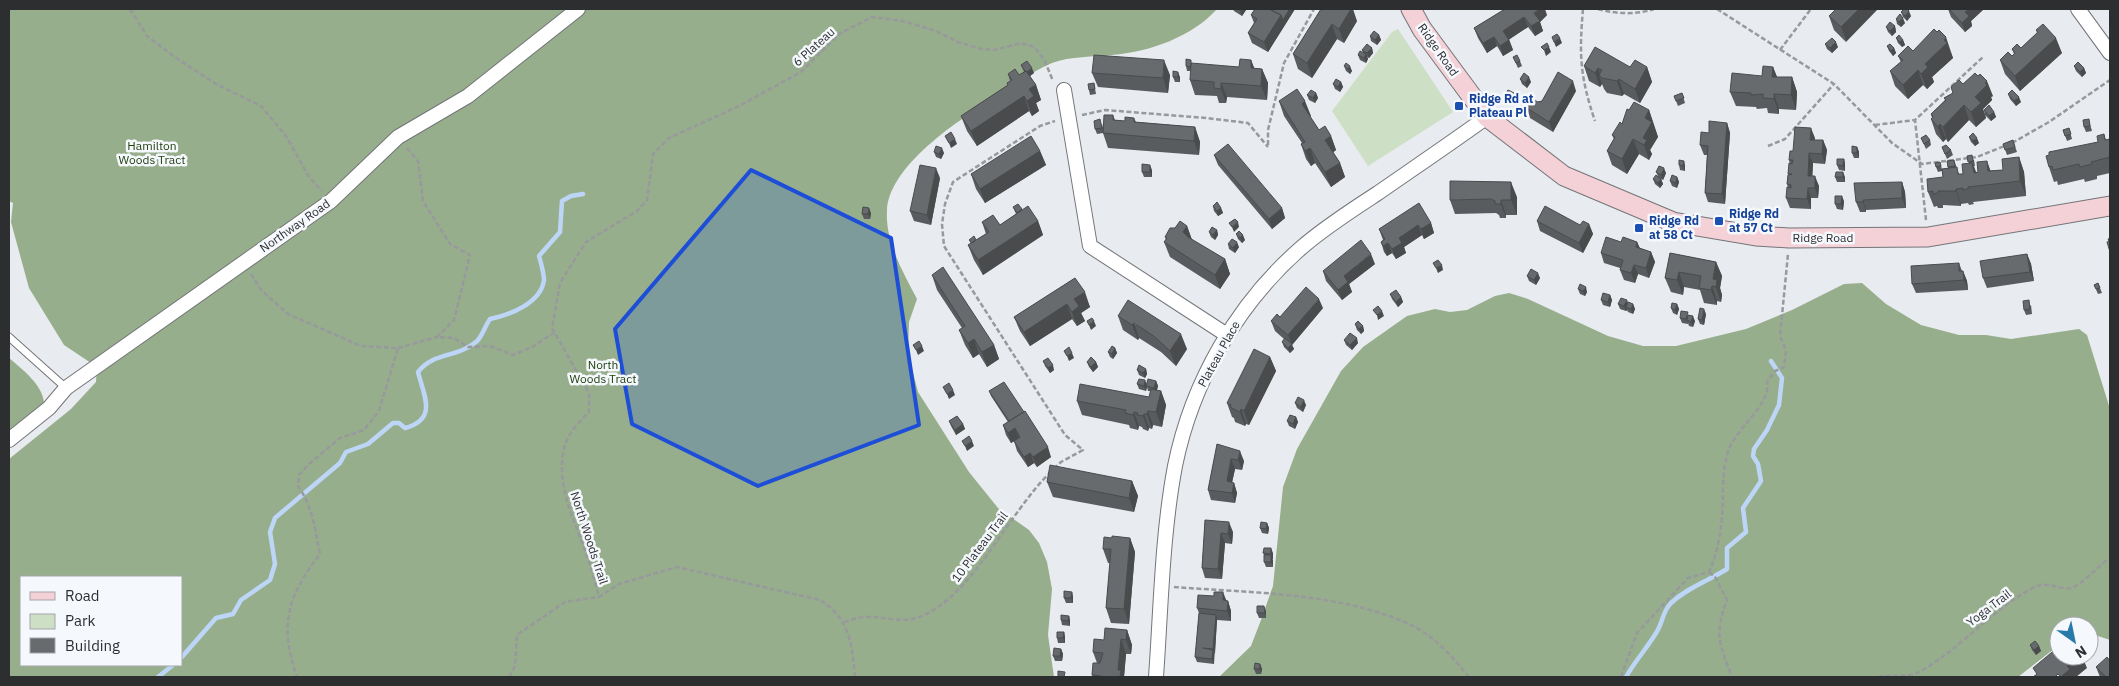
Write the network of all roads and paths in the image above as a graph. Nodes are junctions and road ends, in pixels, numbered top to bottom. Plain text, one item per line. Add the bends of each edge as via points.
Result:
1 (130, 9) edge
2 (578, 9) edge
3 (1314, 9) edge
4 (1411, 9) edge
5 (1583, 9) edge
6 (1598, 9) edge
7 (1654, 9) edge
8 (1716, 9) edge
9 (1811, 9) edge
10 (2078, 9) edge
11 (1780, 50) junction
12 (2110, 53) edge
13 (1983, 57) dead end
14 (2110, 80) edge
15 (1834, 84) junction
16 (1064, 90) joint
17 (1068, 117) junction
18 (1487, 117) junction
19 (1915, 120) junction
20 (1595, 121) dead end
21 (1874, 125) junction
22 (398, 137) junction
23 (1768, 146) dead end
24 (1922, 164) junction
25 (331, 201) junction
26 (2110, 206) edge
27 (1928, 237) junction
28 (1789, 238) junction
29 (247, 260) junction
30 (555, 332) junction
31 (1227, 334) junction
32 (9, 337) edge
33 (437, 337) junction
34 (398, 348) junction
35 (66, 388) junction
36 (9, 440) edge
37 (2110, 558) edge
38 (1709, 572) junction
39 (1163, 586) junction
40 (599, 596) junction
41 (844, 622) junction
42 (298, 677) edge
43 (509, 677) edge
44 (855, 677) edge
45 (1156, 677) edge
46 (1469, 677) edge
47 (1621, 677) edge
48 (1732, 677) edge
49 (1878, 677) edge

1 - 25 path via 147,36 176,58 216,84 260,106 286,136 309,177
2 - 22 street, Northway Road via 468,96
3 - 17 path via 1284,64 1268,130 1268,147 1248,123 1105,110
4 - 18 street, Ridge Road via 1422,30
5 - 20 path via 1580,64
6 - 7 path via 1642,13
8 - 11 path
9 - 11 path
10 - 12 street
11 - 15 path
13 - 19 path
14 - 24 path via 2013,143 1977,157
15 - 21 path
15 - 23 path via 1785,139
16 - 17 street
16 - 30 path, 6 Plateau via 1055,88 1044,59 1034,47 1020,43 995,50 981,48 958,42 936,30 872,17 839,34 801,72 737,107 669,138 653,154 647,200 637,212 586,242 560,283 552,328
17 - 31 street via 1090,246
17 - 41 path, 10 Plateau Trail via 1040,126 953,182 944,204 942,224 944,246 1065,435 1083,450 1062,462 1046,477 960,588 940,606 916,618 889,620 866,616
18 - 28 street, Ridge Road via 1564,176 1673,222 1756,236
18 - 31 street, Plateau Place via 1306,243 1265,283
19 - 21 path
19 - 24 path
21 - 24 path
22 - 25 street, Northway Road
22 - 33 path via 418,161 423,201 450,244 470,255 454,320
24 - 27 path
25 - 29 street, Northway Road
26 - 27 street, Ridge Road
27 - 28 street, Ridge Road
28 - 38 path via 1780,336 1786,350 1784,367 1776,370 1767,382 1769,390 1765,401 1748,419 1729,448 1722,478 1718,551
29 - 34 path via 252,277 262,291 288,314 361,346
29 - 35 street, Northway Road
30 - 33 path via 512,355 490,346 468,347 454,338
30 - 40 path, North Woods Trail via 589,393 589,412 574,427 565,445 563,474 566,499
31 - 39 street, Plateau Place via 1198,392 1180,447
32 - 35 lane
33 - 34 path
34 - 42 path via 379,411 364,430 340,438 310,462 299,476 298,486 313,514 320,554 289,606 288,646
35 - 36 street, Northway Road via 49,408
37 - 49 path, Yoga Trail via 2070,588 2051,584 2036,586 2006,604 1917,673
38 - 47 path via 1688,578 1637,632
38 - 48 path via 1728,600 1719,622 1720,646
39 - 45 street, Plateau Place
39 - 46 path via 1310,599 1373,612 1414,626 1439,643
40 - 41 path, North Woods Trail via 618,584 678,567 820,600 835,609
40 - 43 path via 565,602 517,635 515,666
41 - 44 path, North Woods Trail

